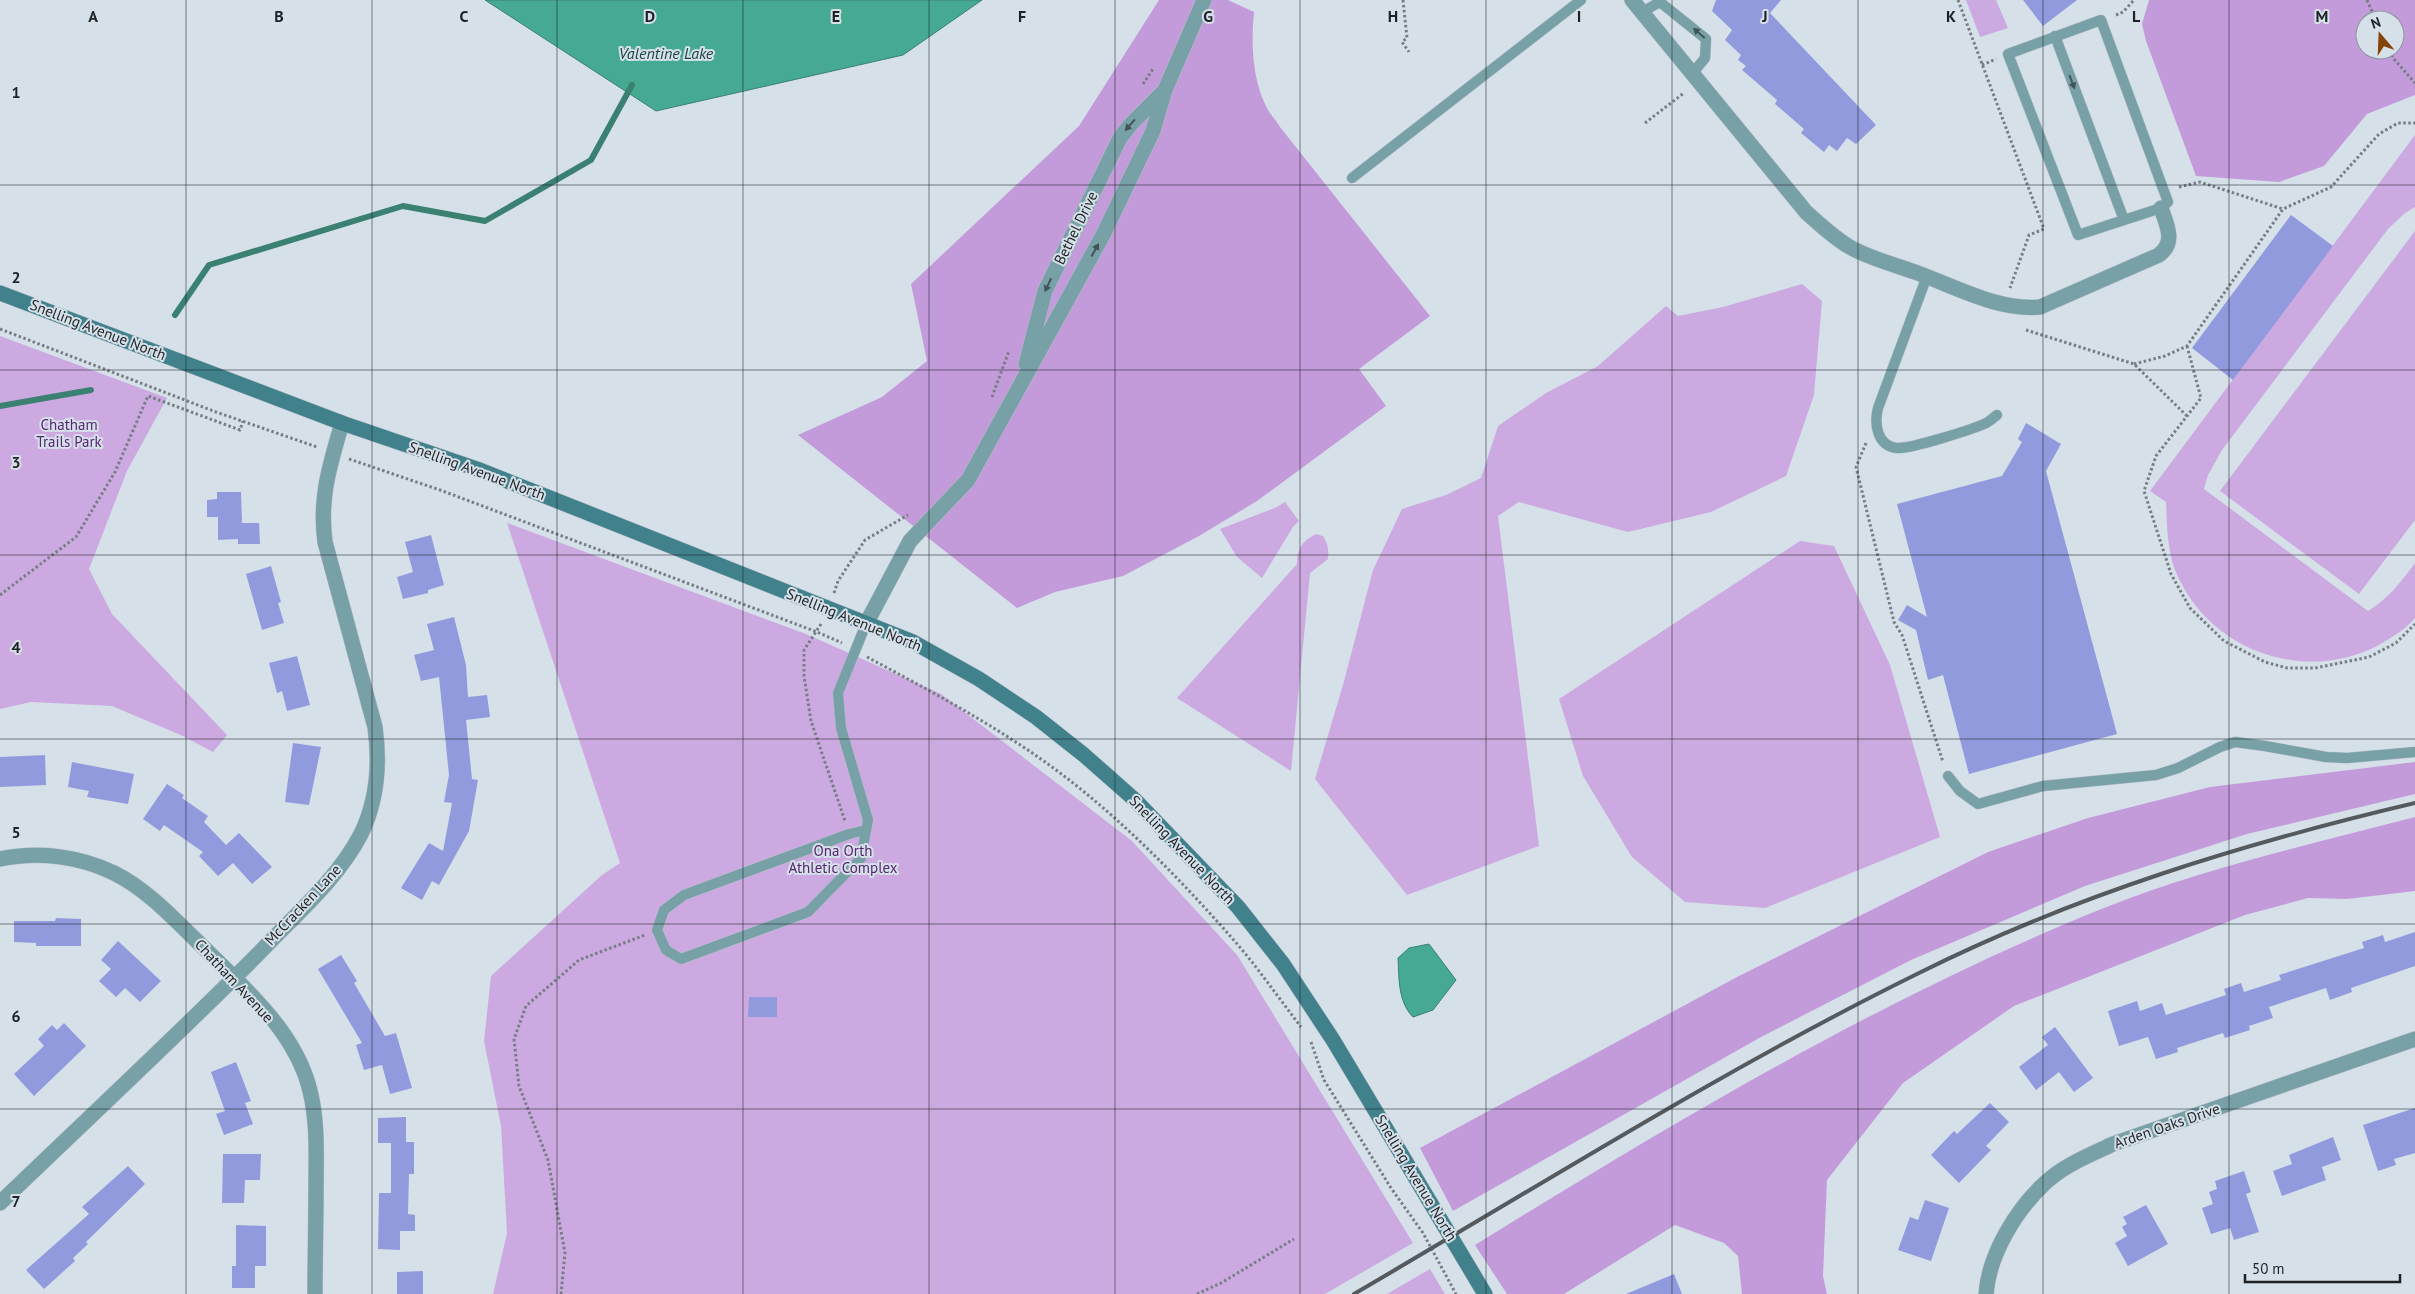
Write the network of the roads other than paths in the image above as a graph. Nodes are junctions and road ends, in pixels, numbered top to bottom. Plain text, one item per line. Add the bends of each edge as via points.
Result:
1 (1204, 0) edge
2 (1581, 0) edge
3 (1632, 0) edge
4 (1642, 12) junction
5 (2055, 36) junction
6 (1692, 74) junction
7 (1165, 90) junction
8 (1352, 178) dead end
9 (2161, 208) junction
10 (2124, 220) junction
11 (1927, 276) junction
12 (0, 293) edge
13 (1021, 385) junction
14 (1997, 415) dead end
15 (342, 423) junction
16 (866, 624) junction
17 (2415, 752) edge
18 (1948, 776) road end
19 (866, 830) junction
20 (0, 859) edge
21 (234, 978) junction
22 (2415, 1039) edge
23 (0, 1203) edge
24 (315, 1294) edge
25 (1485, 1294) edge
26 (1986, 1294) edge

1 - 7 street, Bethel Drive
2 - 8 lane
3 - 4 street
4 - 6 street
6 -> 4 lane via 1704,58 1706,39 1660,2
5 - 9 lane via 2101,20 2168,202
5 -> 10 lane
5 - 10 lane via 2008,54 2078,235
6 - 11 street via 1785,189 1827,231 1848,246
13 -> 7 street, Bethel Drive via 1112,216 1153,131
7 -> 13 street, Bethel Drive via 1131,124 1116,146 1045,291
9 - 10 lane
9 - 11 street via 2170,237 2159,256 2040,307 2005,303
11 - 14 lane via 1874,422 1885,444 1897,448 1917,444 1985,424
12 - 15 street, Snelling Avenue North
13 - 16 street, Bethel Drive via 968,480 910,541
15 - 16 street, Snelling Avenue North via 477,469
15 - 21 street, McCracken Lane via 326,481 321,518 375,727 377,774 372,804 347,859
16 - 19 lane via 838,693 841,728 868,820
16 - 25 street, Snelling Avenue North via 913,642 979,679 1036,717 1135,800 1238,907 1283,964 1332,1040
17 - 18 lane via 2326,757 2235,742 2156,775 2043,786 1978,804 1960,791
19 - 19 lane via 861,858 808,912 681,959 666,950 657,930 664,910 684,895
20 - 21 street, Chatham Avenue via 18,855 52,855 114,873 140,888
21 - 23 street, McCracken Lane
21 - 24 street, Chatham Avenue via 264,1010 291,1047 300,1061 310,1090 316,1123
22 - 26 street, Arden Oaks Drive via 2113,1144 2079,1160 2046,1182 2014,1222 1997,1252

